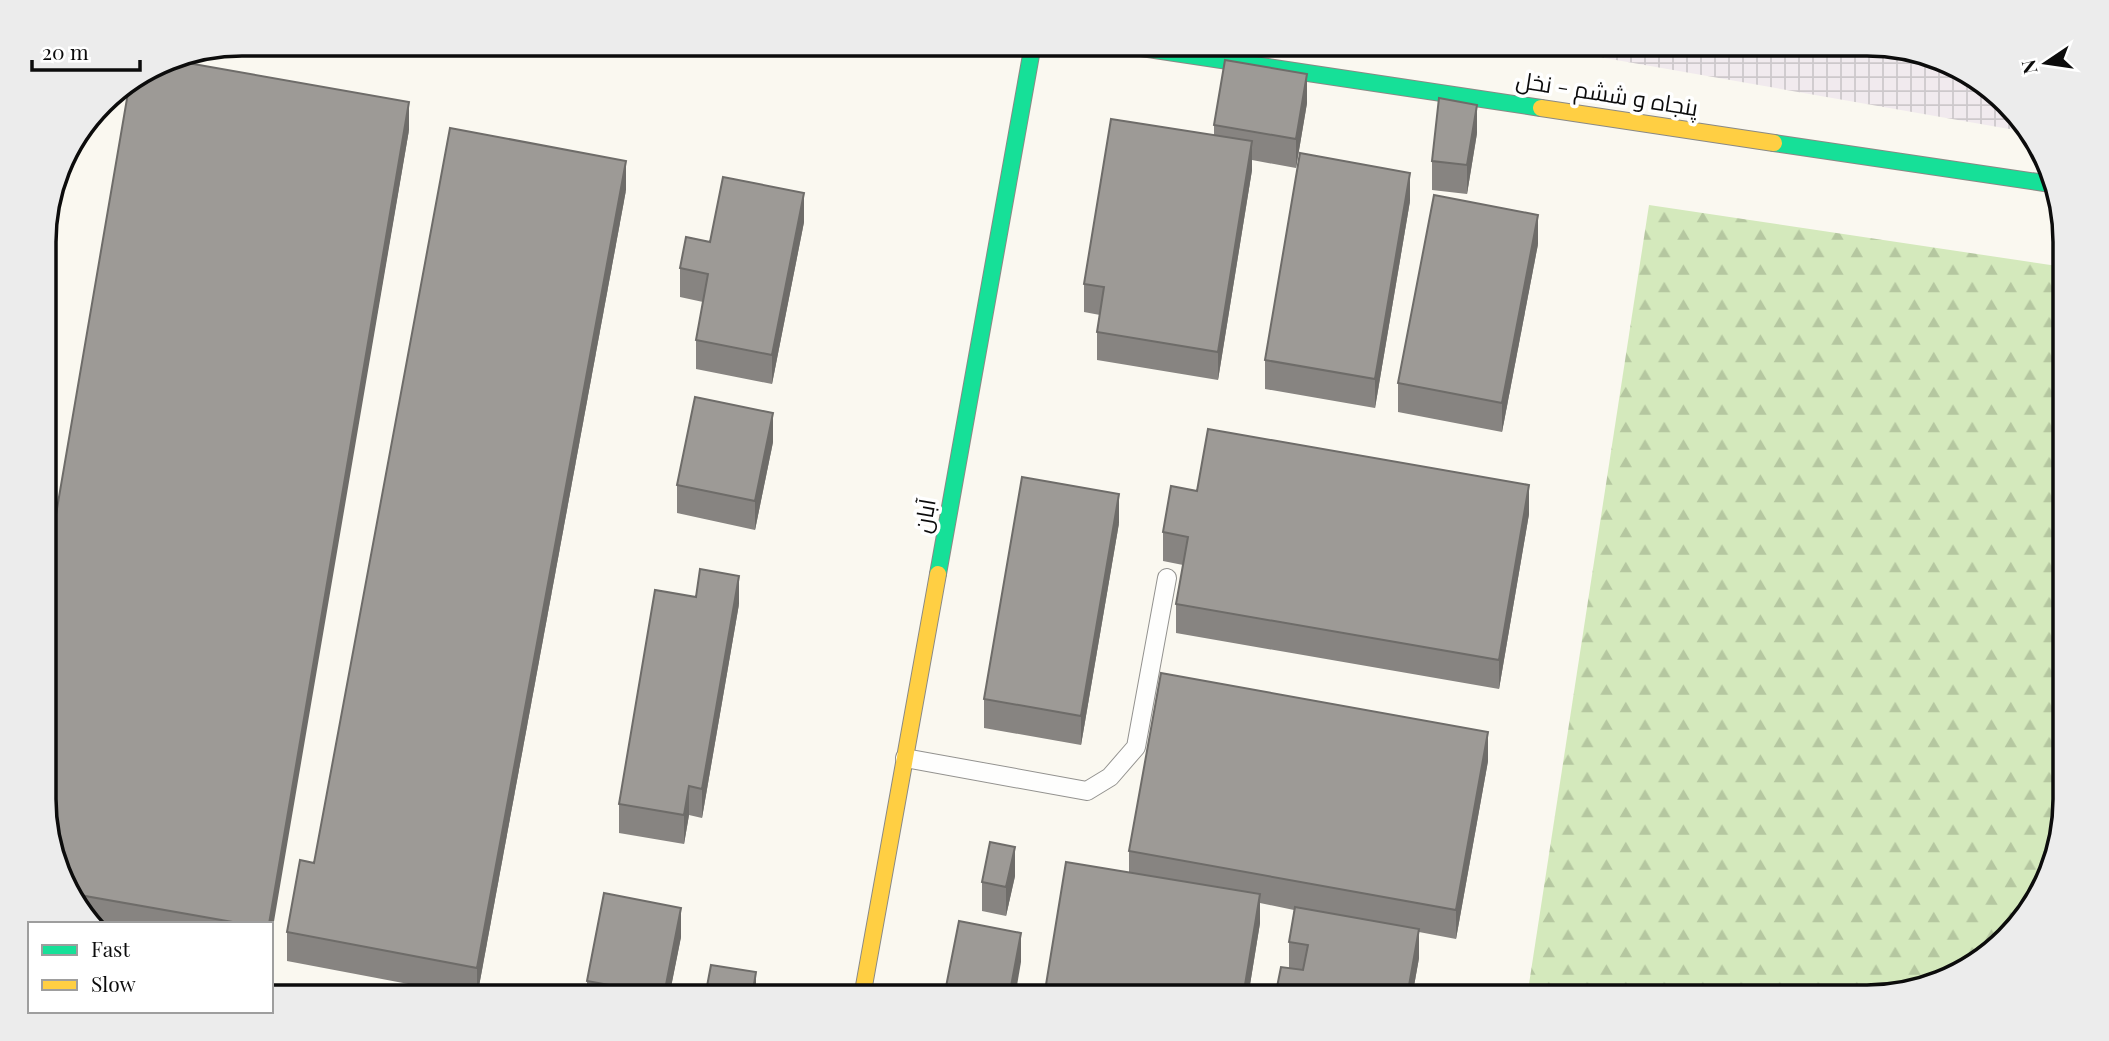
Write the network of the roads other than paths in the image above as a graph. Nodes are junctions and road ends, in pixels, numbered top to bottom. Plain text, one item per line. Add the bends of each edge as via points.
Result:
1 (1031, 56) edge
2 (1195, 56) edge
3 (2043, 183) edge
4 (1167, 578) dead end
5 (905, 758) junction
6 (864, 985) edge

1 - 5 street, آبان
2 - 3 street, پنجاه و ششم - نخل
4 - 5 lane via 1136,747 1110,777 1087,791
5 - 6 street, آبان

